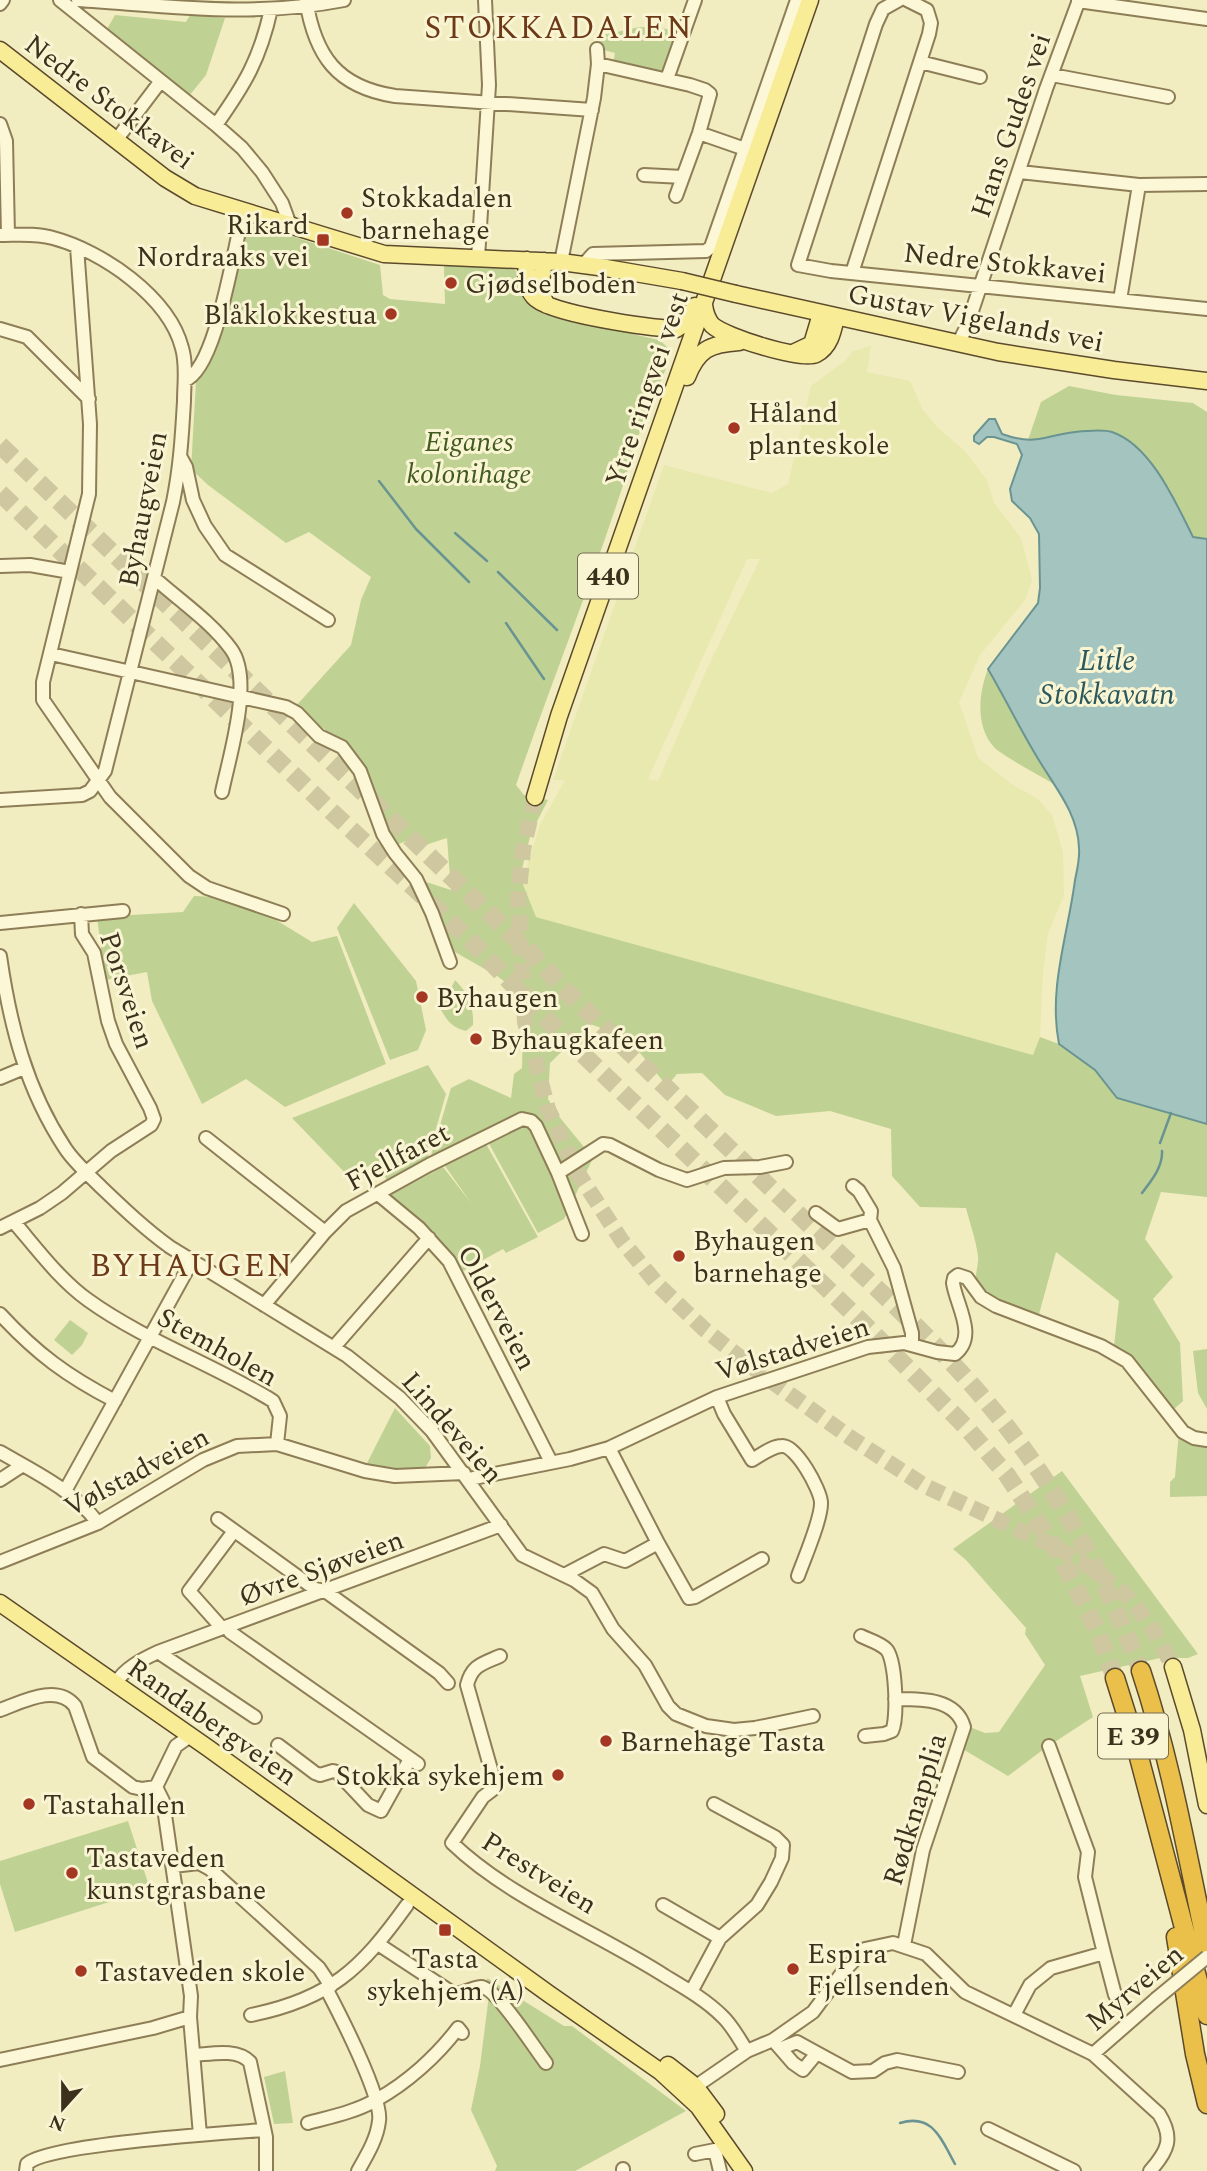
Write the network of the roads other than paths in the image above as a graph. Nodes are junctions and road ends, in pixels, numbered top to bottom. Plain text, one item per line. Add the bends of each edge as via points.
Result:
1 (60, 0) edge
2 (78, 0) edge
3 (344, 0) edge
4 (485, 0) edge
5 (695, 0) edge
6 (797, 0) edge
7 (810, 0) edge
8 (899, 0) edge
9 (907, 0) edge
10 (1078, 1) edge
11 (307, 3) edge
12 (207, 5) edge
13 (271, 9) junction
14 (1207, 19) edge
15 (597, 49) dead end
16 (0, 50) edge
17 (920, 62) junction
18 (598, 64) junction
19 (1052, 75) junction
20 (980, 77) dead end
21 (667, 79) junction
22 (160, 82) junction
23 (1168, 97) dead end
24 (488, 103) junction
25 (592, 110) junction
26 (0, 124) edge
27 (216, 125) junction
28 (699, 133) junction
29 (120, 135) dead end
30 (745, 149) junction
31 (1020, 172) junction
32 (644, 175) dead end
33 (683, 177) junction
34 (1207, 184) edge
35 (1139, 186) junction
36 (676, 196) dead end
37 (244, 211) junction
38 (290, 225) junction
39 (4, 235) edge
40 (78, 247) junction
41 (478, 258) junction
42 (527, 260) junction
43 (552, 262) junction
44 (584, 264) junction
45 (852, 273) junction
46 (714, 277) junction
47 (682, 281) joint
48 (982, 285) junction
49 (1120, 300) junction
50 (704, 305) junction
51 (548, 307) junction
52 (1207, 309) edge
53 (829, 315) junction
54 (595, 318) junction
55 (0, 329) edge
56 (745, 342) junction
57 (959, 342) junction
58 (685, 356) junction
59 (185, 380) junction
60 (1207, 381) edge
61 (89, 398) junction
62 (655, 444) junction
63 (181, 458) junction
64 (0, 566) edge
65 (70, 572) junction
66 (154, 581) junction
67 (328, 620) dead end
68 (51, 654) junction
69 (131, 673) junction
70 (242, 698) junction
71 (99, 782) junction
72 (222, 792) dead end
73 (535, 797) tunnel mouth
74 (0, 800) edge
75 (123, 911) dead end
76 (81, 914) junction
77 (283, 914) dead end
78 (0, 923) edge
79 (0, 956) edge
80 (450, 962) dead end
81 (24, 1068) junction
82 (0, 1078) edge
83 (206, 1138) dead end
84 (786, 1162) dead end
85 (86, 1173) junction
86 (558, 1173) junction
87 (853, 1186) dead end
88 (378, 1194) junction
89 (816, 1213) dead end
90 (870, 1220) junction
91 (14, 1222) junction
92 (0, 1228) edge
93 (325, 1232) junction
94 (582, 1234) dead end
95 (429, 1238) junction
96 (192, 1261) junction
97 (264, 1305) junction
98 (0, 1314) edge
99 (151, 1337) junction
100 (912, 1344) junction
101 (334, 1347) junction
102 (717, 1397) junction
103 (115, 1401) junction
104 (1207, 1440) edge
105 (276, 1444) junction
106 (610, 1448) junction
107 (0, 1452) edge
108 (551, 1462) junction
109 (23, 1465) junction
110 (466, 1476) junction
111 (0, 1480) edge
112 (65, 1491) junction
113 (218, 1519) dead end
114 (98, 1523) junction
115 (500, 1525) junction
116 (234, 1531) junction
117 (658, 1543) junction
118 (762, 1559) dead end
119 (0, 1562) edge
120 (564, 1575) junction
121 (797, 1576) dead end
122 (325, 1591) junction
123 (0, 1603) edge
124 (225, 1628) junction
125 (861, 1636) dead end
126 (158, 1652) junction
127 (500, 1656) dead end
128 (1173, 1667) tunnel mouth
129 (1141, 1671) tunnel mouth
130 (1115, 1678) tunnel mouth
131 (448, 1683) dead end
132 (115, 1684) junction
133 (895, 1699) junction
134 (0, 1710) edge
135 (813, 1716) dead end
136 (256, 1717) dead end
137 (190, 1736) junction
138 (865, 1736) dead end
139 (278, 1745) dead end
140 (1049, 1746) dead end
141 (156, 1787) junction
142 (714, 1804) dead end
143 (1207, 1805) edge
144 (1181, 1820) junction
145 (1165, 1858) junction
146 (173, 1866) junction
147 (1207, 1899) edge
148 (407, 1905) dead end
149 (663, 1905) dead end
150 (720, 1938) junction
151 (378, 1944) junction
152 (904, 1945) junction
153 (1207, 1948) edge
154 (1104, 1953) junction
155 (1207, 1957) edge
156 (329, 1988) junction
157 (691, 1992) junction
158 (1115, 1996) dead end
159 (251, 2015) dead end
160 (1014, 2015) junction
161 (1207, 2015) edge
162 (190, 2017) junction
163 (460, 2030) dead end
164 (778, 2044) junction
165 (747, 2051) junction
166 (817, 2053) junction
167 (194, 2054) junction
168 (1093, 2054) junction
169 (0, 2060) edge
170 (546, 2063) dead end
171 (958, 2072) dead end
172 (691, 2090) junction
173 (376, 2100) junction
174 (1207, 2104) edge
175 (308, 2123) dead end
176 (988, 2129) dead end
177 (264, 2130) junction
178 (200, 2135) junction
179 (695, 2154) dead end
180 (26, 2171) edge
181 (266, 2171) edge
182 (358, 2171) edge
183 (720, 2171) edge
184 (747, 2171) edge
185 (1074, 2171) edge
186 (1150, 2171) edge

1 - 22 street
2 - 12 street
3 - 11 street
4 - 24 street
5 - 21 street
6 - 30 street
7 - 46 main road, Ytre ringvei vest / 440
8 - 45 street, Nedre Stokkavei via 883,9 876,24 798,265
9 - 17 street via 926,10 932,23
10 - 14 street, Hans Gudes vei
10 - 19 street, Hans Gudes vei
11 - 13 street
11 - 24 street via 316,41 327,61 357,86 395,96
12 - 13 street
13 - 27 street via 249,77
15 - 18 street
16 - 37 main road, Nedre Stokkavei via 179,188
17 - 20 street
17 - 45 street
18 - 21 street
18 - 25 street
19 - 23 street
19 - 31 street, Hans Gudes vei
21 - 28 street via 710,94
22 - 27 street
22 - 29 street, Nedre Stokkavei
24 - 25 street
24 - 41 street
25 - 43 street
26 - 39 street via 6,141
27 - 38 street via 262,172
28 - 30 street
28 - 33 street
30 - 44 street via 706,251 593,254
31 - 35 street
31 - 48 street, Hans Gudes vei
32 - 33 street
33 - 36 street
34 - 35 street
35 - 49 street
37 - 38 main road, Nedre Stokkavei
37 - 59 street via 215,337 198,370
38 - 41 main road, Nedre Stokkavei via 384,254
39 - 40 street, Byhaugveien via 42,236
40 - 59 street, Byhaugveien via 147,291 162,308 179,336
40 - 61 street
41 - 42 main road, Nedre Stokkavei
42 - 43 main road, Nedre Stokkavei
42 - 51 main road via 531,293
43 - 44 main road, Nedre Stokkavei
43 - 51 main road via 540,288
44 - 47 main road, Nedre Stokkavei
45 - 48 street, Nedre Stokkavei
46 - 50 main road, Ytre ringvei vest / 440
46 - 54 main road, 440 via 688,321 676,329
47 - 53 main road, Gustav Vigelands vei, bridge
48 - 49 street, Nedre Stokkavei
48 - 57 street, Hans Gudes vei
49 - 52 street, Nedre Stokkavei
50 - 56 main road, 440 via 714,327
50 - 58 main road, Ytre ringvei vest / 440
51 - 54 main road, 440
53 - 56 main road, 440 via 813,344 793,353
53 - 57 main road, Gustav Vigelands vei
54 - 58 main road, 440 via 664,334
55 - 61 street via 27,337
56 - 62 main road, 440 via 724,342 700,354 668,428
57 - 60 main road, Gustav Vigelands vei via 1044,359
58 - 62 main road, Ytre ringvei vest / 440
59 - 63 street, Byhaugveien
61 - 65 street via 89,494
62 - 73 main road, Ytre ringvei vest / 440
63 - 66 street, Byhaugveien
63 - 67 street via 193,500 225,555
64 - 65 street via 30,565
65 - 68 street
66 - 69 street, Byhaugveien
66 - 70 street via 233,651
68 - 69 street
68 - 71 street via 43,682 45,705
69 - 70 street
69 - 71 street, Byhaugveien via 109,761
70 - 72 street
70 - 80 street via 294,710 319,736 346,751 366,783 383,834 416,878
71 - 74 street via 82,795
71 - 77 street via 198,884
75 - 76 street
76 - 78 street
76 - 85 street, Porsveien via 82,934 94,953 107,1021 154,1116 151,1125
79 - 81 street, Lindeveien
81 - 82 street
81 - 85 street, Lindeveien via 65,1149
83 - 93 street
84 - 86 street via 724,1168 687,1180 607,1144
85 - 91 street
85 - 96 street, Lindeveien via 142,1226
86 - 88 street, Fjellfaret via 536,1126 522,1119
86 - 94 street, Fjellfaret
87 - 90 street via 871,1211
88 - 93 street, Fjellfaret via 346,1211
88 - 95 street, Olderveien
89 - 90 street via 838,1229
90 - 100 street via 897,1277
91 - 92 street
91 - 99 street, Stemholen via 86,1299
93 - 97 street, Fjellfaret
95 - 101 street
95 - 108 street, Olderveien via 456,1272
96 - 97 street, Lindeveien
96 - 99 street
97 - 101 street, Lindeveien
98 - 103 street via 40,1354
99 - 103 street
99 - 105 street, Stemholen via 273,1401 280,1416
100 - 102 street, Vølstadveien via 868,1347
100 - 104 street, Vølstadveien via 951,1355 961,1348 965,1327 953,1283 961,1275 996,1306 1101,1346 1127,1361 1183,1432
101 - 110 street, Lindeveien via 400,1398
102 - 106 street, Vølstadveien
102 - 121 street via 752,1460 780,1446 791,1448 817,1490 819,1512
103 - 112 street
105 - 110 street, Vølstadveien via 379,1474
105 - 114 street, Vølstadveien via 237,1446 216,1453
106 - 108 street, Vølstadveien
106 - 117 street
107 - 109 street
108 - 110 street, Vølstadveien
109 - 111 street
109 - 112 street
110 - 115 street, Lindeveien
112 - 114 street
113 - 116 street
114 - 119 street, Vølstadveien
115 - 120 street, Lindeveien via 526,1558
115 - 122 street, Øvre Sjøveien
116 - 122 street via 315,1589
116 - 124 street via 189,1591
117 - 118 street via 691,1598
117 - 120 street via 625,1561 604,1554
120 - 135 street, Lindeveien via 592,1593 676,1714 706,1726 734,1730
122 - 124 street, Øvre Sjøveien
122 - 131 street
123 - 132 main road, Randabergveien
124 - 126 street, Øvre Sjøveien
124 - 139 street via 414,1761 381,1811 368,1805 337,1772 315,1773
125 - 133 street, Rødknapplia via 889,1652
126 - 132 street, Øvre Sjøveien via 121,1675
126 - 136 street
127 - 157 street, Prestveien via 477,1666 467,1685 496,1787 452,1843 532,1900
128 - 143 main road
129 - 144 highway, E 39
130 - 145 highway, E 39
132 - 137 main road, Randabergveien
133 - 138 street, Rødknapplia via 891,1731
133 - 152 street, Rødknapplia via 946,1706 961,1716 964,1727 923,1850
134 - 141 street via 47,1694 70,1700 93,1757 133,1787
137 - 141 street via 185,1752 165,1770
137 - 172 main road, Randabergveien via 549,1994
140 - 154 street via 1088,1852 1085,1877
141 - 146 street via 163,1801
142 - 150 street via 783,1845 777,1872 757,1905
144 - 147 highway, E 39 via 1192,1839
144 - 153 highway, E 39
145 - 161 highway, E 39
145 - 174 highway, E 39 via 1162,1873
146 - 156 street via 199,1863 210,1869 319,1968
146 - 162 street
148 - 151 street
149 - 150 street
150 - 157 street
151 - 156 street
151 - 170 street via 453,1994 478,1987 491,1992
152 - 160 street via 926,1954 965,1992
152 - 164 street via 865,1949 813,2012
154 - 158 street
154 - 160 street via 1051,1968 1030,1985
155 - 168 street, Myrveien, bridge
156 - 159 street via 300,2003
156 - 173 street
157 - 165 street, Prestveien via 723,2017
160 - 168 street
162 - 167 street
162 - 169 street
163 - 173 street
164 - 165 street
164 - 166 street via 797,2042
164 - 166 street via 803,2070
165 - 172 street
166 - 171 street via 852,2072 873,2071 897,2060
167 - 177 street via 236,2054 248,2059
167 - 178 street
168 - 186 street via 1159,2114 1165,2125 1165,2155
172 - 184 main road, Randabergveien
173 - 175 street
173 - 182 street via 380,2119 376,2136
176 - 185 street
177 - 178 street
177 - 181 street
178 - 180 street via 49,2153 30,2160
179 - 183 street via 715,2150

